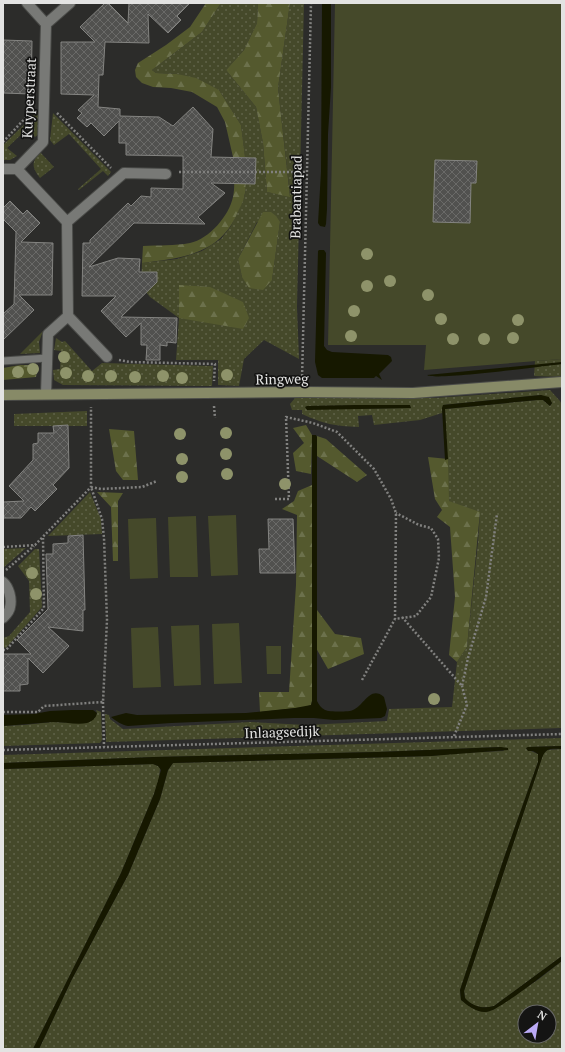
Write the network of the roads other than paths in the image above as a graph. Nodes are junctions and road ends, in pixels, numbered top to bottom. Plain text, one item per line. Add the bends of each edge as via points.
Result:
1 (27, 3) edge
2 (70, 3) edge
3 (46, 24) junction
4 (3, 169) edge
5 (17, 169) junction
6 (166, 174) road end
7 (68, 222) junction
8 (68, 316) junction
9 (107, 357) road end
10 (47, 358) junction
11 (3, 362) edge
12 (562, 382) edge
13 (46, 394) junction
14 (3, 395) edge
15 (3, 582) edge
16 (3, 618) edge

1 - 3 street
2 - 3 street
3 - 5 street, Kuyperstraat via 43,142
4 - 5 street
5 - 7 street
6 - 7 street via 124,174
7 - 8 street
8 - 9 street
8 - 10 street via 48,334
10 - 11 lane
10 - 13 street
12 - 13 street, Ringweg via 413,393
13 - 14 street, Ringweg
15 - 16 street via 10,595 10,607

